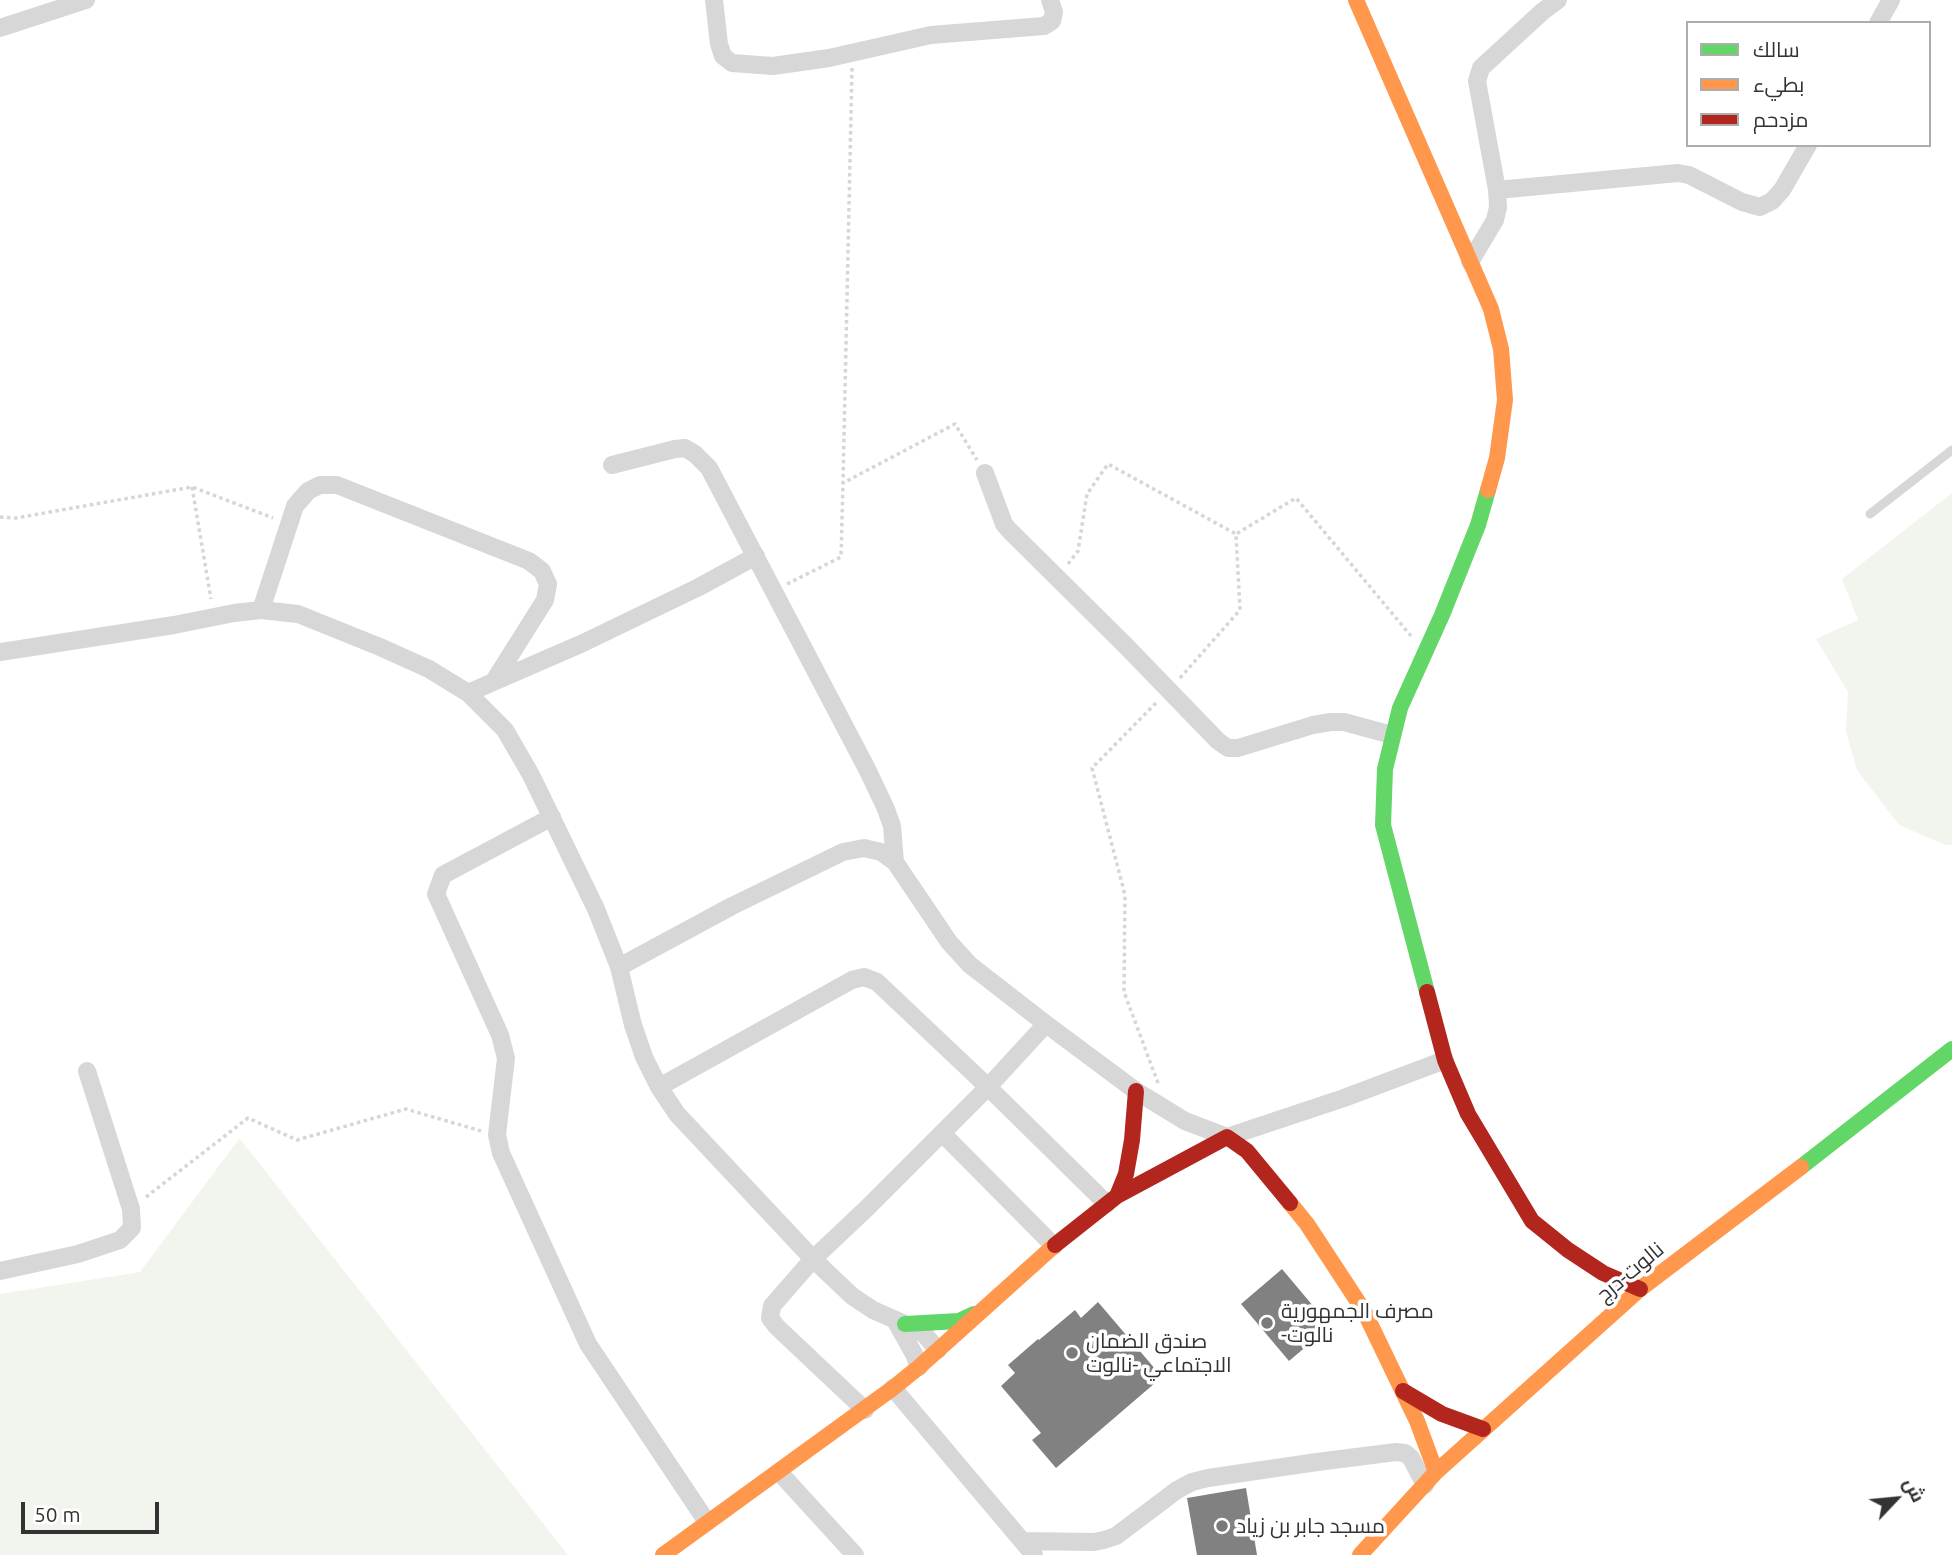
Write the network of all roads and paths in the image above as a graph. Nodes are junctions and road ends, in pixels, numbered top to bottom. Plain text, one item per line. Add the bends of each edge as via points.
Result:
1 (86, 0) edge
2 (714, 0) edge
3 (1050, 0) edge
4 (1356, 0) edge
5 (1558, 0) edge
6 (1891, 0) edge
7 (1879, 21) edge
8 (0, 28) edge
9 (853, 52) junction
10 (1807, 147) edge
11 (1497, 190) junction
12 (1470, 262) junction
13 (1952, 450) edge
14 (612, 465) dead end
15 (985, 473) joint
16 (843, 483) junction
17 (192, 487) junction
18 (1870, 514) dead end
19 (0, 517) edge
20 (289, 524) junction
21 (1237, 534) junction
22 (756, 556) junction
23 (1056, 577) junction
24 (774, 590) junction
25 (261, 610) junction
26 (214, 617) junction
27 (0, 652) edge
28 (1425, 653) junction
29 (494, 681) junction
30 (1169, 690) junction
31 (468, 693) junction
32 (1392, 736) junction
33 (552, 817) junction
34 (895, 862) junction
35 (619, 967) junction
36 (1045, 1024) junction
37 (1952, 1049) edge
38 (1445, 1060) junction
39 (87, 1071) dead end
40 (659, 1087) junction
41 (988, 1087) junction
42 (1136, 1091) junction
43 (1168, 1111) junction
44 (942, 1133) junction
45 (498, 1135) junction
46 (1227, 1137) junction
47 (1112, 1200) junction
48 (131, 1209) junction
49 (1054, 1246) junction
50 (813, 1259) junction
51 (0, 1271) edge
52 (1640, 1289) junction
53 (984, 1309) junction
54 (900, 1322) junction
55 (938, 1350) junction
56 (919, 1367) junction
57 (892, 1388) junction
58 (1403, 1391) junction
59 (865, 1410) junction
60 (1483, 1429) junction
61 (779, 1472) junction
62 (1431, 1479) junction
63 (708, 1522) junction
64 (1374, 1538) junction
65 (1023, 1541) junction
66 (674, 1552) edge
67 (855, 1555) edge
68 (1034, 1555) edge
69 (1360, 1555) edge
70 (1385, 1555) edge

1 - 8 street
2 - 9 street via 719,44 732,63 773,66
3 - 9 street via 1052,21 1044,26 931,35
4 - 12 street
5 - 11 street via 1481,68 1477,81
6 - 7 street
9 - 16 path
10 - 11 street via 1782,190 1760,207 1678,173
11 - 12 street via 1495,220
12 - 28 street via 1491,309 1501,349 1505,400 1497,458 1478,525
13 - 18 lane
14 - 22 street via 675,449 695,454 714,476
15 - 16 path via 955,424
15 - 23 street via 1004,524
16 - 24 path via 841,557
17 - 19 path
17 - 20 path
17 - 26 path
20 - 25 street
20 - 29 street via 295,506 308,491 337,485 529,561 542,571 548,584 545,600
21 - 23 path via 1108,464 1087,494 1078,551
21 - 28 path via 1296,498
21 - 30 path via 1240,610
22 - 24 street
22 - 29 street
23 - 30 street
24 - 34 street via 886,809
25 - 26 street
25 - 31 street via 298,614 429,669
26 - 27 street
28 - 32 street
29 - 31 street
30 - 32 street via 1228,748 1331,722
30 - 43 path via 1092,768 1125,895 1124,992
31 - 33 street via 505,730
32 - 38 street via 1384,769 1383,825
33 - 35 street
33 - 45 street via 443,876 436,894 500,1035 506,1058
34 - 35 street via 864,848 843,852 732,905
34 - 36 street via 970,965
35 - 40 street via 633,1025
36 - 41 street
36 - 42 street
37 - 52 street, نالوت-درج
38 - 46 street
38 - 52 street via 1468,1114 1532,1221 1603,1273
39 - 48 street
40 - 41 street via 864,977 877,982
40 - 50 street via 677,1114
41 - 44 street
41 - 47 street
42 - 43 street
42 - 47 street via 1126,1174
43 - 46 street
44 - 49 street
44 - 50 street
45 - 48 path via 406,1109 298,1140 248,1118
45 - 63 street via 501,1153 588,1344
46 - 47 street
46 - 58 street via 1247,1151 1307,1224 1364,1311
47 - 49 street
48 - 51 street via 132,1228 120,1240 78,1255
49 - 53 street
50 - 54 street via 852,1296
50 - 59 street via 772,1306 770,1318
52 - 60 street, نالوت-درج
53 - 54 street via 959,1321
53 - 55 street
54 - 55 street via 924,1334
54 - 56 street
55 - 56 street
56 - 57 street
57 - 59 street
57 - 65 street
58 - 60 street via 1443,1414
58 - 62 street via 1417,1421
59 - 61 street
60 - 62 street, نالوت-درج
61 - 63 street
61 - 67 street
62 - 64 street, نالوت-درج
62 - 65 street via 1405,1453 1396,1452 1208,1478 1177,1490 1116,1536 1094,1542
63 - 66 street
64 - 69 street, نالوت-درج
64 - 70 street
65 - 68 street

